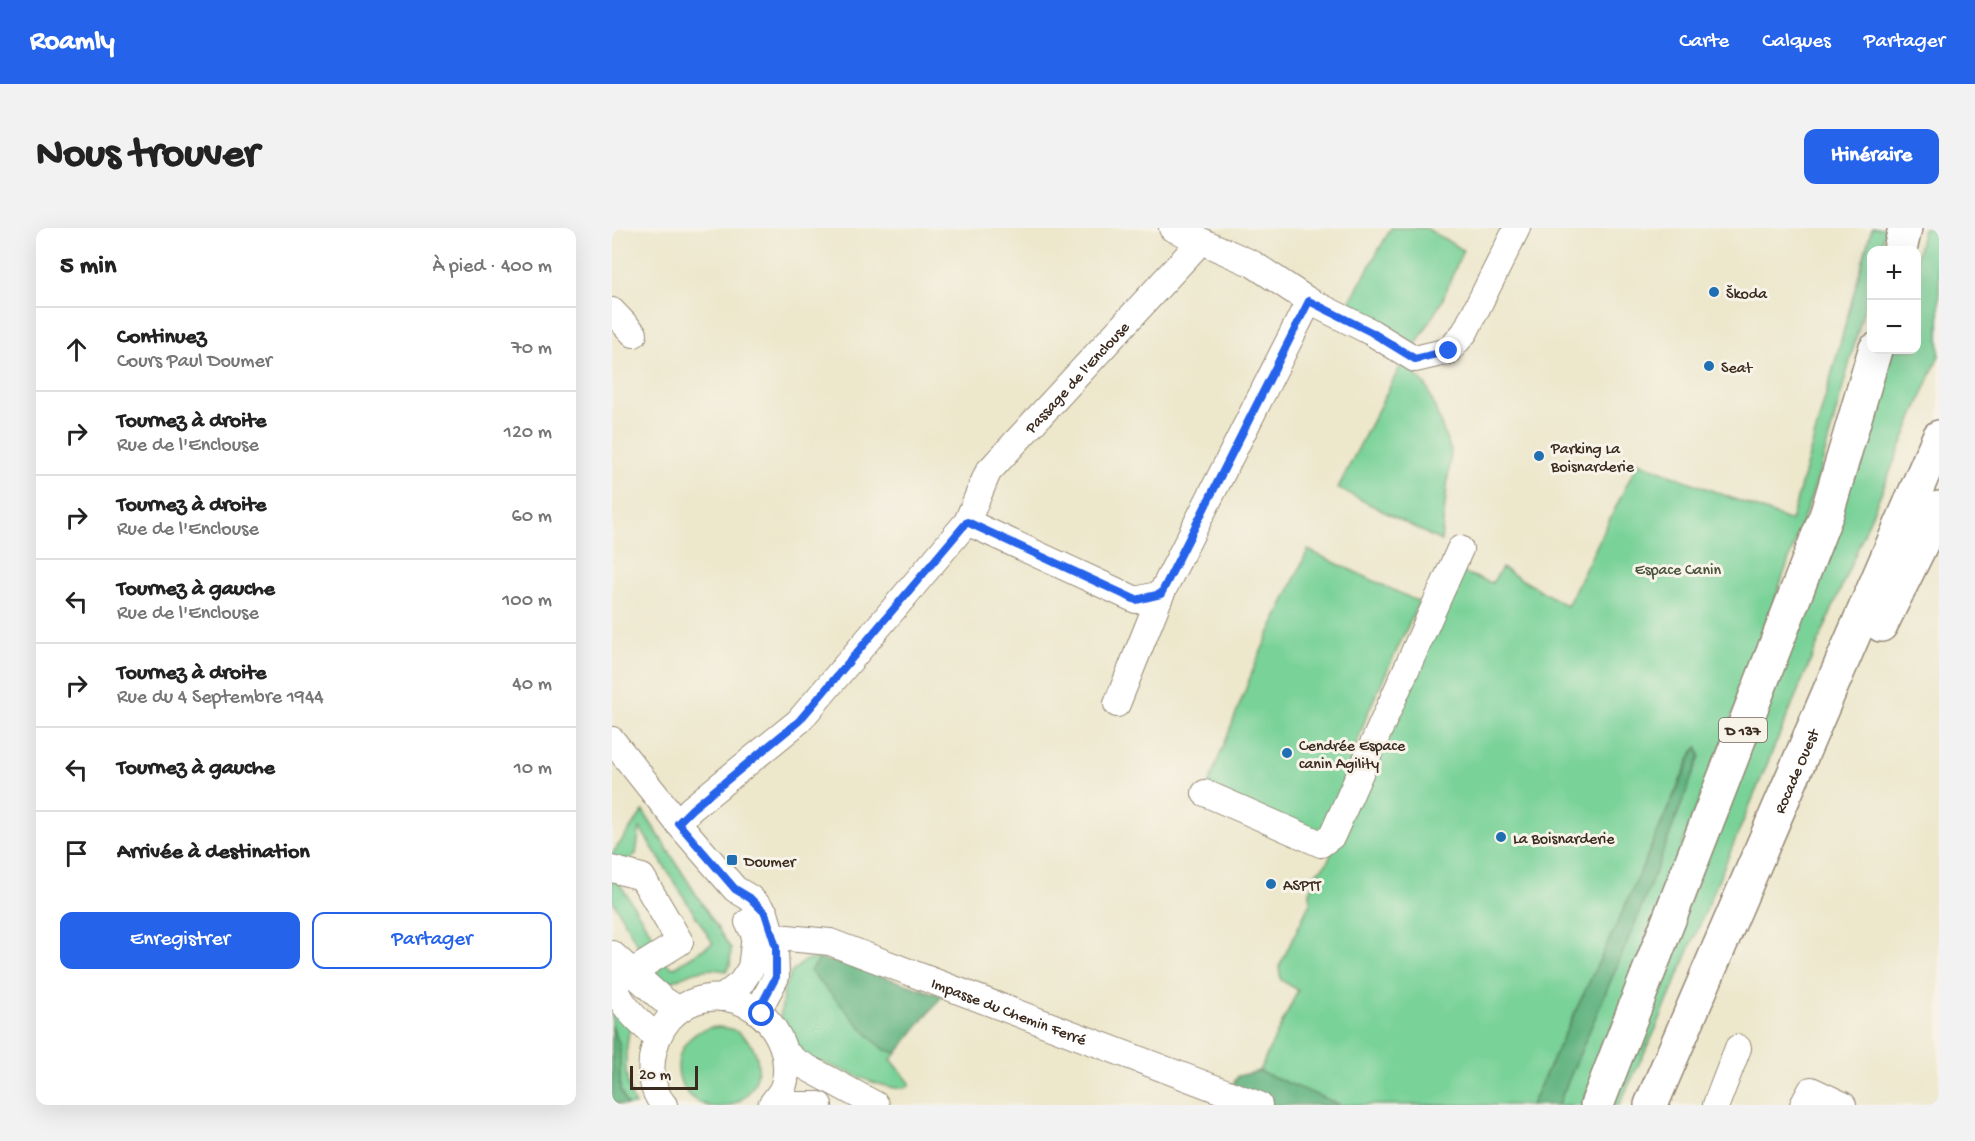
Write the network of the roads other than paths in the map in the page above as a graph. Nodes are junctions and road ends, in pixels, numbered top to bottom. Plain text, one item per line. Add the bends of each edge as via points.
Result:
1 (1172, 228) edge
2 (1518, 228) edge
3 (1905, 228) edge
4 (1201, 241) junction
5 (1901, 246) edge
6 (1309, 301) junction
7 (612, 311) edge
8 (634, 334) dead end
9 (1874, 354) edge
10 (1939, 437) edge
11 (1939, 508) edge
12 (967, 522) junction
13 (1460, 549) dead end
14 (1161, 594) junction
15 (1118, 704) dead end
16 (1816, 726) junction
17 (612, 740) edge
18 (1204, 793) dead end
19 (678, 823) junction
20 (612, 869) edge
21 (764, 936) junction
22 (612, 954) edge
23 (622, 974) edge
24 (722, 998) junction
25 (679, 1010) junction
26 (758, 1011) junction
27 (657, 1037) junction
28 (1738, 1048) dead end
29 (785, 1052) junction
30 (664, 1105) edge
31 (771, 1105) edge
32 (788, 1105) edge
33 (819, 1105) edge
34 (876, 1105) edge
35 (1259, 1105) edge
36 (1597, 1105) edge
37 (1651, 1105) edge
38 (1716, 1105) edge
39 (1803, 1105) edge
40 (1843, 1105) edge

1 - 4 street
2 - 6 street via 1465,332 1449,351 1415,359
3 - 5 main road
4 - 6 street via 1253,264
4 - 12 street, Passage de l'Enclouse via 988,472
6 - 14 street
7 - 8 street
9 - 36 main road, D 137 via 1827,513
10 - 16 main road, Rocade Ouest
11 - 16 main road via 1845,698
12 - 14 street via 1136,600
12 - 19 street, Passage de l'Enclouse via 799,721
13 - 18 street via 1332,836 1321,844
14 - 15 street
16 - 37 main road, Rocade Ouest
17 - 19 street
19 - 21 street via 735,889 741,910
20 - 23 street via 642,877 680,942
21 - 24 street via 751,968
21 - 26 street via 776,947 776,977
21 - 35 street, Impasse du Chemin Ferré via 830,942
22 - 23 street
23 - 25 street
23 - 27 street via 615,993
24 - 25 street via 707,998
24 - 26 street via 744,1002
25 - 27 street
26 - 29 street via 777,1031
27 - 30 street via 651,1059 652,1081
28 - 38 street
29 - 31 street via 782,1090
29 - 34 street
32 - 33 street
39 - 40 street via 1811,1090

